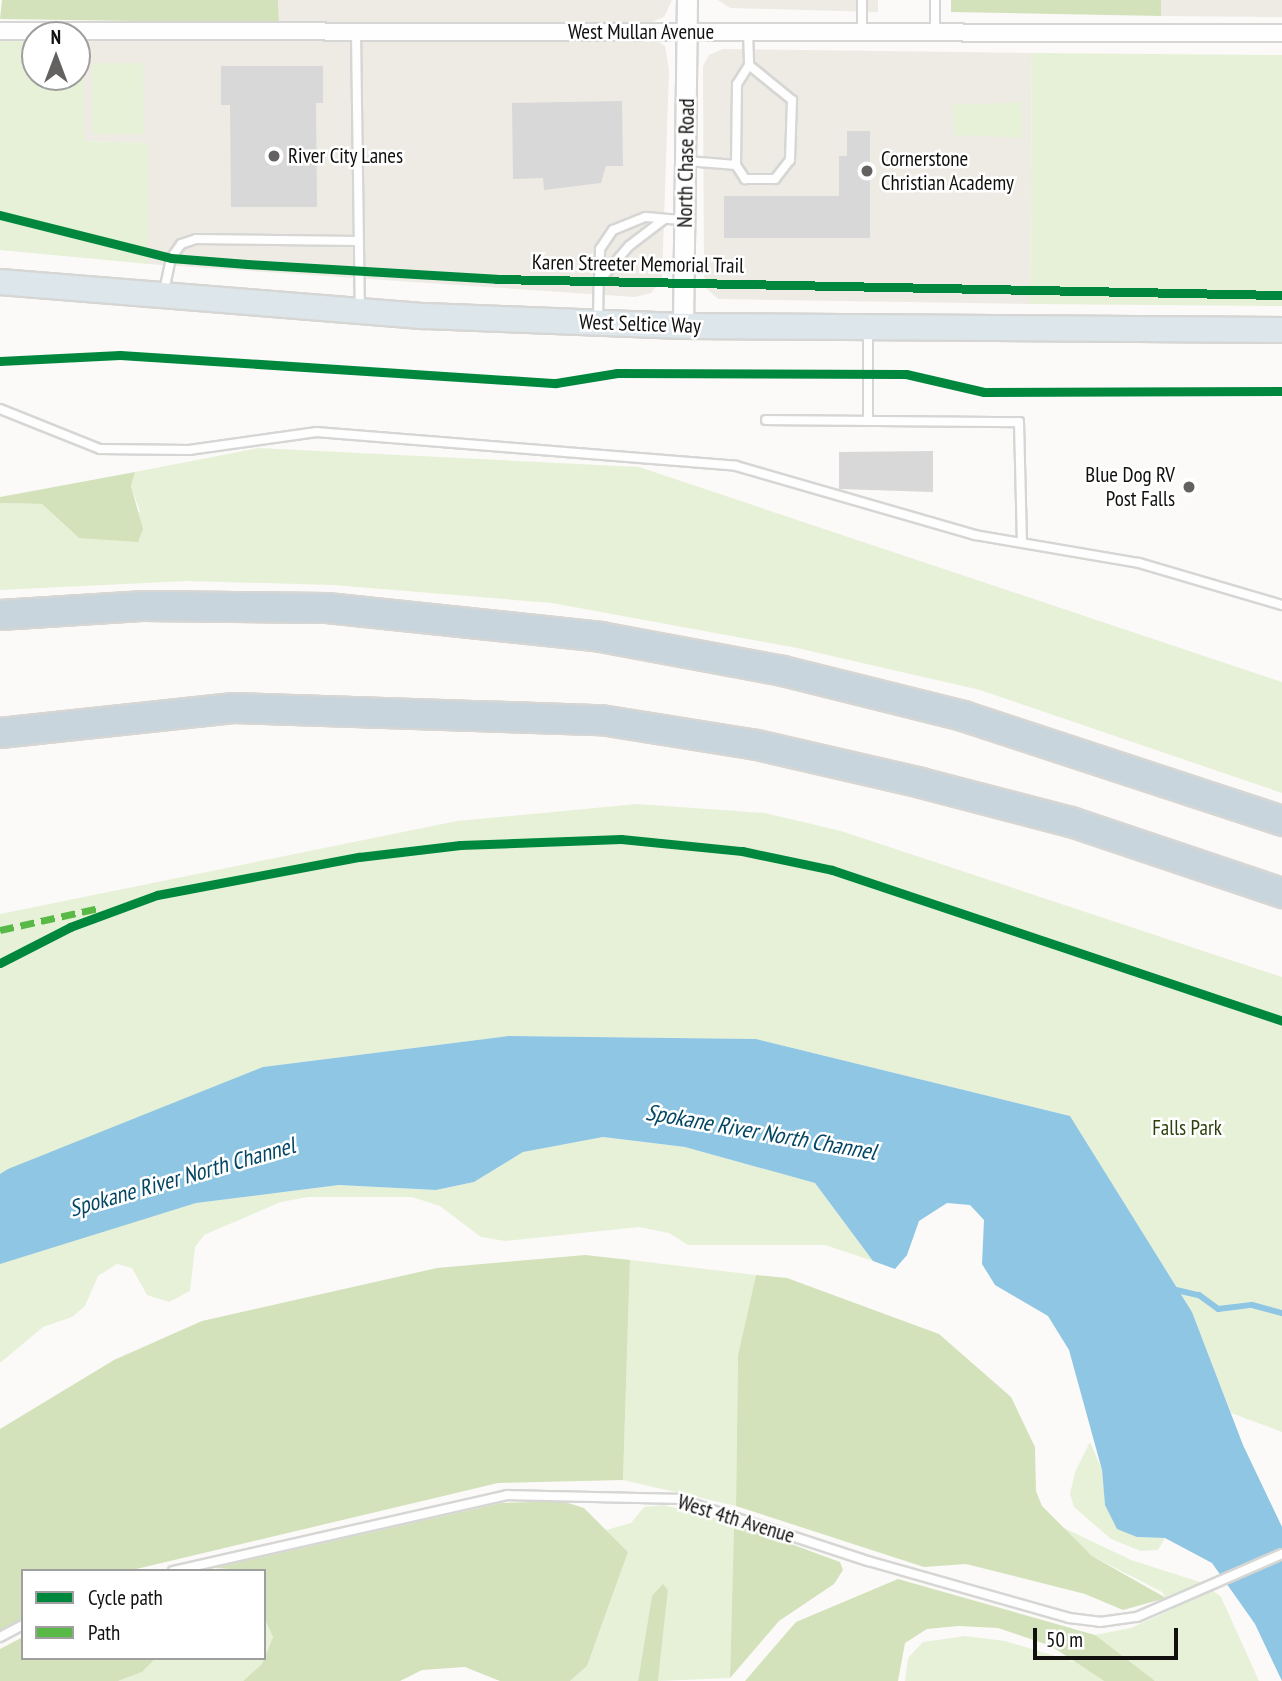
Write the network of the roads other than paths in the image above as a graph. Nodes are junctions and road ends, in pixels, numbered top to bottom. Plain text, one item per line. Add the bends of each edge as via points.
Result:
1 (687, 0) edge
2 (862, 0) edge
3 (935, 0) edge
4 (0, 31) edge
5 (688, 32) junction
6 (748, 32) junction
7 (862, 32) junction
8 (935, 32) junction
9 (356, 33) junction
10 (1282, 33) edge
11 (749, 65) junction
12 (686, 161) junction
13 (736, 164) junction
14 (663, 220) junction
15 (685, 220) junction
16 (359, 241) junction
17 (599, 281) junction
18 (0, 282) edge
19 (162, 297) junction
20 (360, 311) junction
21 (598, 322) junction
22 (682, 326) junction
23 (868, 328) junction
24 (1282, 330) edge
25 (0, 409) edge
26 (766, 420) dead end
27 (869, 421) junction
28 (1022, 542) junction
29 (1282, 605) edge
30 (0, 615) edge
31 (0, 733) edge
32 (1142, 772) junction
33 (1282, 814) edge
34 (1282, 821) edge
35 (1282, 893) edge
36 (1282, 1554) edge
37 (182, 1569) edge
38 (21, 1626) edge
39 (0, 1637) edge

1 - 5 street, North Chase Road
2 - 7 lane
3 - 8 lane
4 - 9 street, West Mullan Avenue
5 - 6 street, West Mullan Avenue
5 - 9 street, West Mullan Avenue
5 - 12 street, North Chase Road
6 - 7 street, West Mullan Avenue
6 - 11 lane
7 - 8 street, West Mullan Avenue
8 - 10 street, West Mullan Avenue
9 - 16 lane
11 - 13 lane via 737,83
11 - 13 lane via 792,100 791,152 787,168 775,179 745,179
12 - 13 lane
12 - 15 street, North Chase Road
14 - 15 lane
14 - 17 lane via 629,246
14 - 17 lane via 646,217 613,230 600,249
15 - 22 street, North Chase Road
16 - 19 lane via 196,239 181,244 171,258
16 - 20 lane
17 - 21 lane
18 - 19 main road, West Seltice Way
19 - 20 main road, West Seltice Way
20 - 21 main road, West Seltice Way
21 - 22 main road, West Seltice Way
22 - 23 main road, West Seltice Way
23 - 24 main road, West Seltice Way
23 - 27 lane
25 - 28 lane via 100,449 189,450 317,432 736,466 975,535
26 - 27 lane
27 - 28 lane via 1019,422
28 - 29 lane via 1139,563
30 - 32 highway via 236,606 510,624 680,651 848,686
31 - 35 highway via 234,708 601,720 757,745 921,782 1071,822
32 - 33 highway
32 - 34 highway
36 - 37 lane, West 4th Avenue via 1120,1620 1069,1618 868,1561 714,1508 623,1494 506,1495
38 - 39 lane

